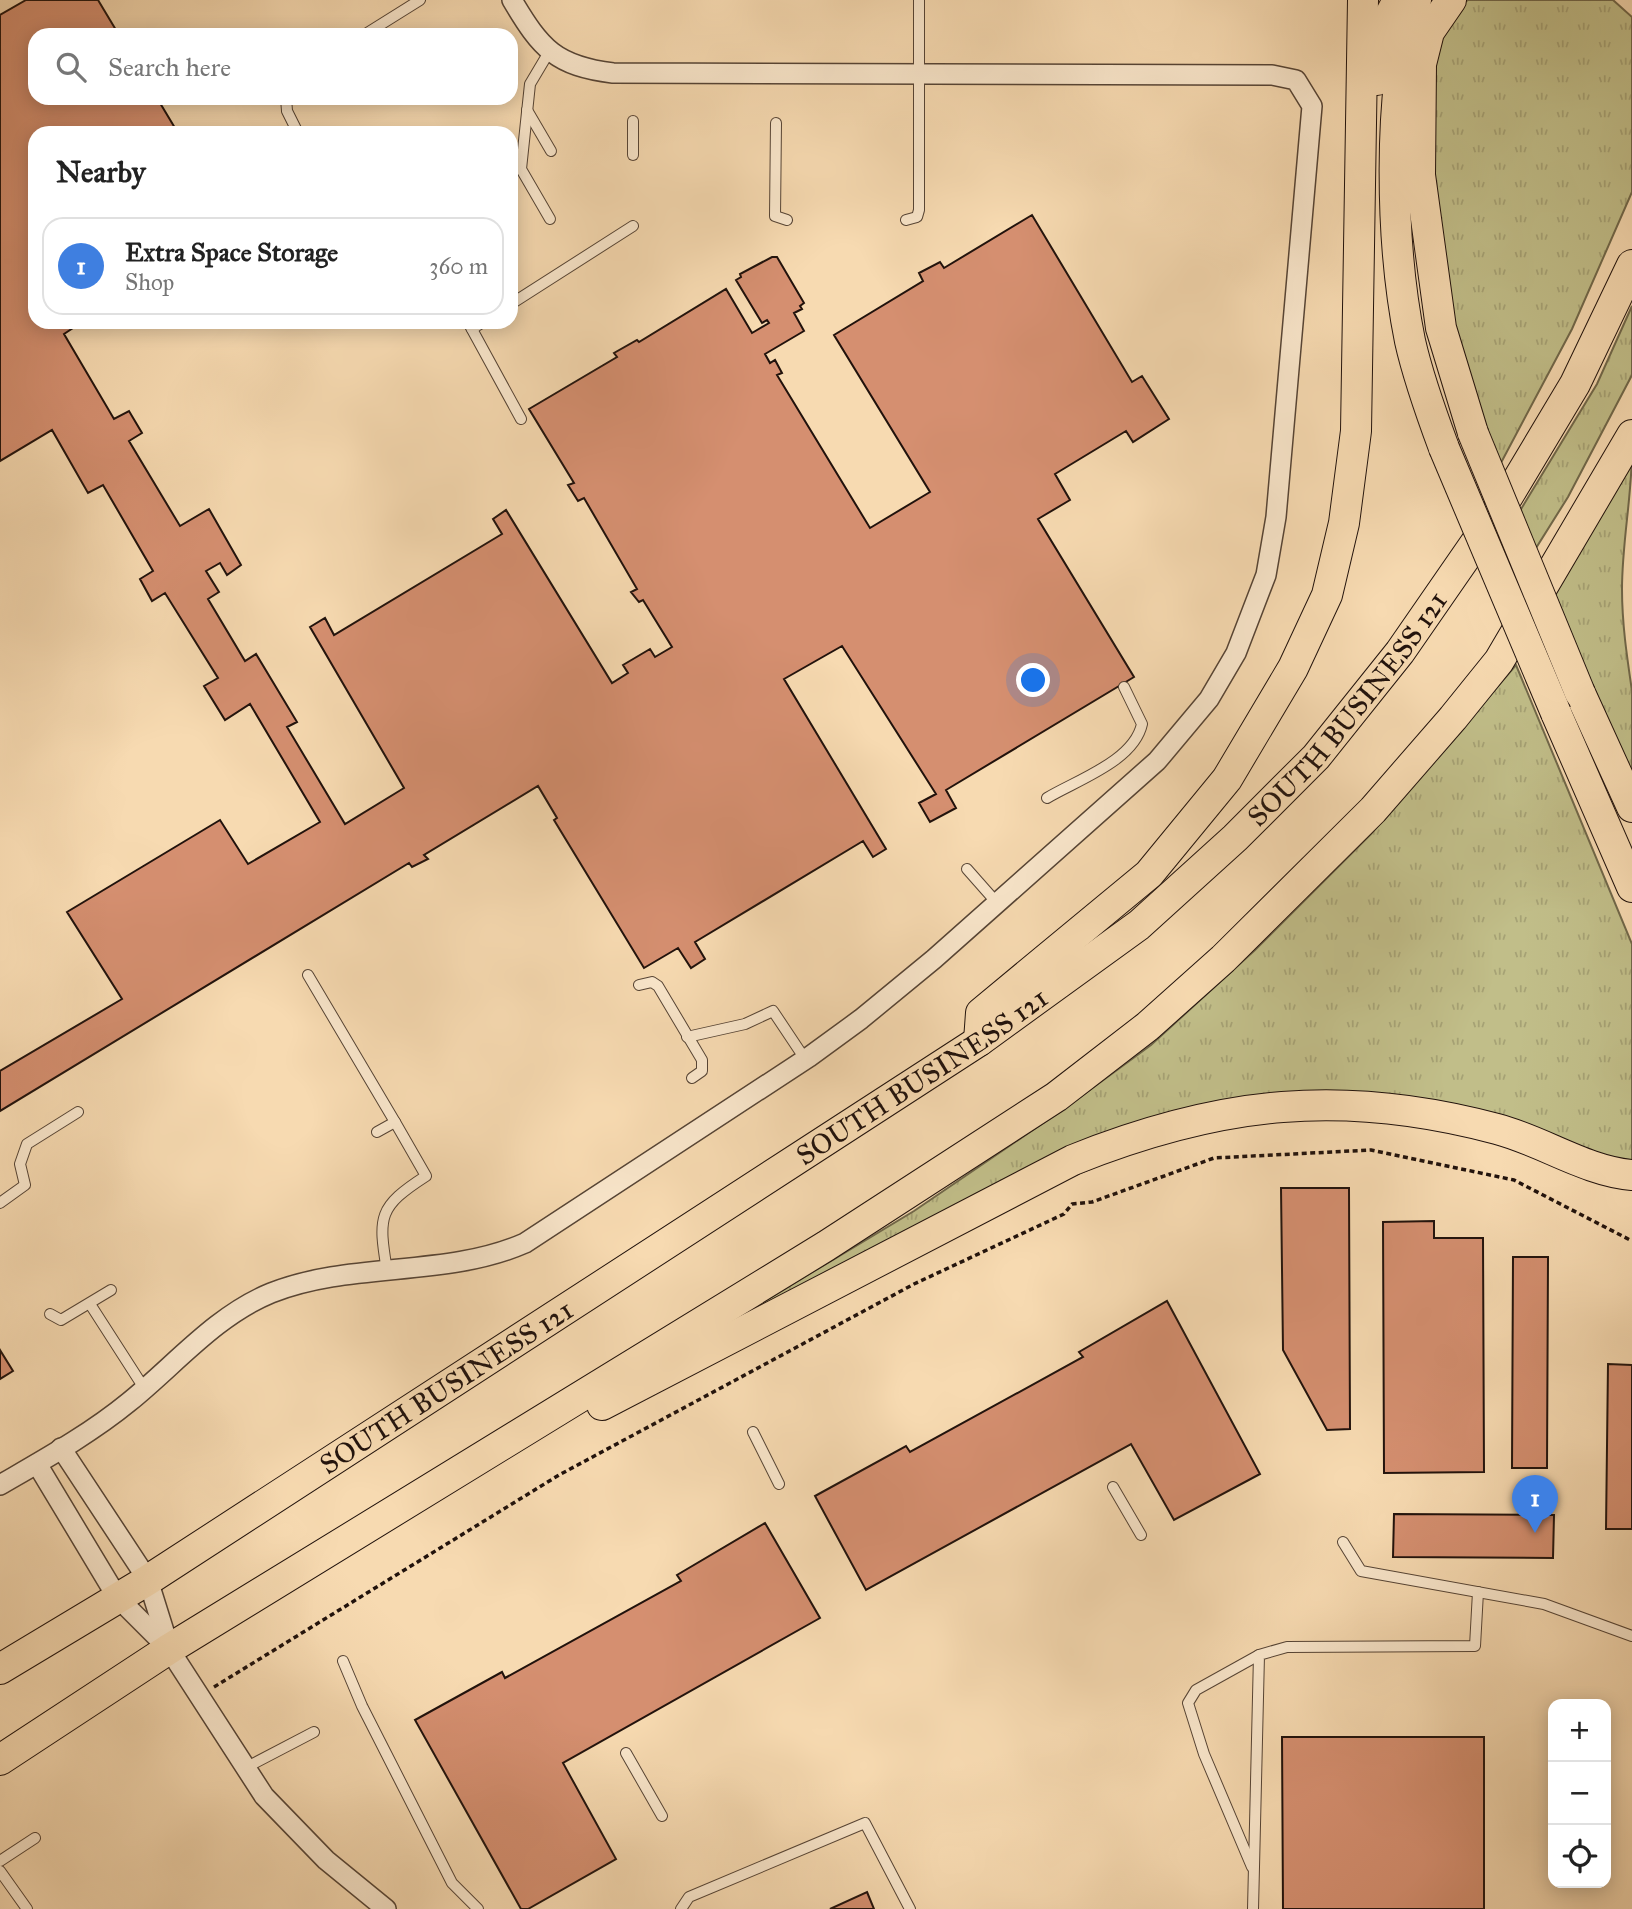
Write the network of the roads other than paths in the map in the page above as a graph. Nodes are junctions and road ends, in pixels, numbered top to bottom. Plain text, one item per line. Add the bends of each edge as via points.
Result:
1 (420, 0) edge
2 (512, 0) edge
3 (919, 0) edge
4 (1363, 0) edge
5 (1398, 0) edge
6 (1416, 0) edge
7 (1451, 0) edge
8 (375, 28) edge
9 (549, 52) junction
10 (919, 74) junction
11 (286, 105) edge
12 (527, 110) junction
13 (633, 121) dead end
14 (776, 123) dead end
15 (292, 126) edge
16 (551, 151) dead end
17 (633, 155) dead end
18 (550, 219) dead end
19 (787, 220) dead end
20 (906, 220) dead end
21 (634, 226) dead end
22 (1632, 265) edge
23 (1360, 267) junction
24 (518, 300) edge
25 (472, 329) edge
26 (521, 419) dead end
27 (1632, 435) edge
28 (1124, 687) dead end
29 (1048, 798) dead end
30 (1632, 807) edge
31 (967, 869) dead end
32 (1632, 887) edge
33 (997, 903) junction
34 (308, 975) dead end
35 (639, 985) dead end
36 (687, 1037) junction
37 (979, 1041) junction
38 (805, 1059) junction
39 (692, 1078) dead end
40 (78, 1112) dead end
41 (395, 1122) junction
42 (377, 1132) dead end
43 (1632, 1175) edge
44 (0, 1203) edge
45 (387, 1271) junction
46 (111, 1290) dead end
47 (90, 1304) junction
48 (50, 1314) dead end
49 (144, 1388) junction
50 (753, 1432) dead end
51 (61, 1448) junction
52 (37, 1464) junction
53 (779, 1484) dead end
54 (0, 1485) edge
55 (1113, 1487) dead end
56 (403, 1506) junction
57 (1141, 1535) dead end
58 (1343, 1542) dead end
59 (148, 1580) junction
60 (1478, 1592) junction
61 (117, 1597) junction
62 (1632, 1636) edge
63 (169, 1649) junction
64 (1259, 1655) junction
65 (343, 1661) dead end
66 (0, 1669) edge
67 (314, 1732) dead end
68 (626, 1753) dead end
69 (0, 1760) edge
70 (247, 1767) junction
71 (662, 1816) dead end
72 (35, 1838) dead end
73 (0, 1861) edge
74 (0, 1871) edge
75 (1254, 1871) junction
76 (27, 1909) edge
77 (386, 1909) edge
78 (478, 1909) edge
79 (681, 1909) edge
80 (910, 1909) edge
81 (1253, 1909) edge

1 - 8 lane
2 - 9 street
3 - 10 lane
4 - 23 main road
5 - 23 main road via 1388,17 1379,58 1372,128 1372,241
6 - 32 main road, bridge via 1400,60 1395,178 1410,341 1444,448
7 - 30 main road, bridge via 1429,32 1421,64 1420,175 1441,328 1473,433
9 - 10 street via 578,67 613,73
9 - 12 lane via 533,75
10 - 20 lane via 919,210 917,217
10 - 33 street via 1279,76 1296,80 1312,106 1276,517 1257,602 1236,653 1179,738
11 - 15 lane
12 - 16 lane
12 - 18 lane via 522,169
13 - 17 lane
14 - 19 lane via 775,216
21 - 24 lane
22 - 37 main road, SOUTH BUSINESS 121 via 1574,384 1508,496 1399,652 1316,757 1139,925
23 - 37 main road via 1356,431 1345,523 1326,596 1293,667 1227,779 1149,874 981,1013
25 - 26 lane
27 - 56 main road via 1499,661 1373,810 1181,998 1056,1097 826,1246
28 - 29 lane via 1142,724 1136,742
31 - 33 lane
33 - 38 street via 893,993
34 - 41 lane
35 - 36 lane via 652,982 658,986
36 - 38 lane via 745,1024 773,1012
36 - 39 lane via 703,1066
37 - 59 main road, SOUTH BUSINESS 121
38 - 45 street via 524,1243 481,1259
40 - 44 lane via 27,1144 20,1164 25,1185
41 - 42 lane
41 - 45 lane via 426,1176 390,1202 385,1213 382,1229
43 - 56 main road via 1461,1119 1368,1104 1253,1107 1131,1136 1004,1194 457,1480 423,1503
45 - 49 street via 298,1284 270,1294 218,1324
46 - 47 lane
47 - 48 lane via 61,1320
47 - 49 lane
49 - 51 street
50 - 53 lane
51 - 52 street
51 - 59 street
52 - 54 street
52 - 61 street
55 - 57 lane
56 - 63 main road
58 - 60 lane via 1361,1571
59 - 61 main road, SOUTH BUSINESS 121
59 - 63 street
60 - 62 lane via 1544,1604
60 - 64 lane via 1475,1646 1287,1647
61 - 63 street
61 - 66 main road, SOUTH BUSINESS 121
63 - 69 main road
63 - 70 street
64 - 75 lane
64 - 75 lane via 1196,1690 1188,1703 1204,1754
65 - 78 lane via 452,1883
67 - 70 lane
68 - 71 lane
70 - 77 street via 264,1796 327,1860
72 - 73 lane
74 - 76 lane
75 - 81 lane
79 - 80 lane via 689,1897 865,1823

